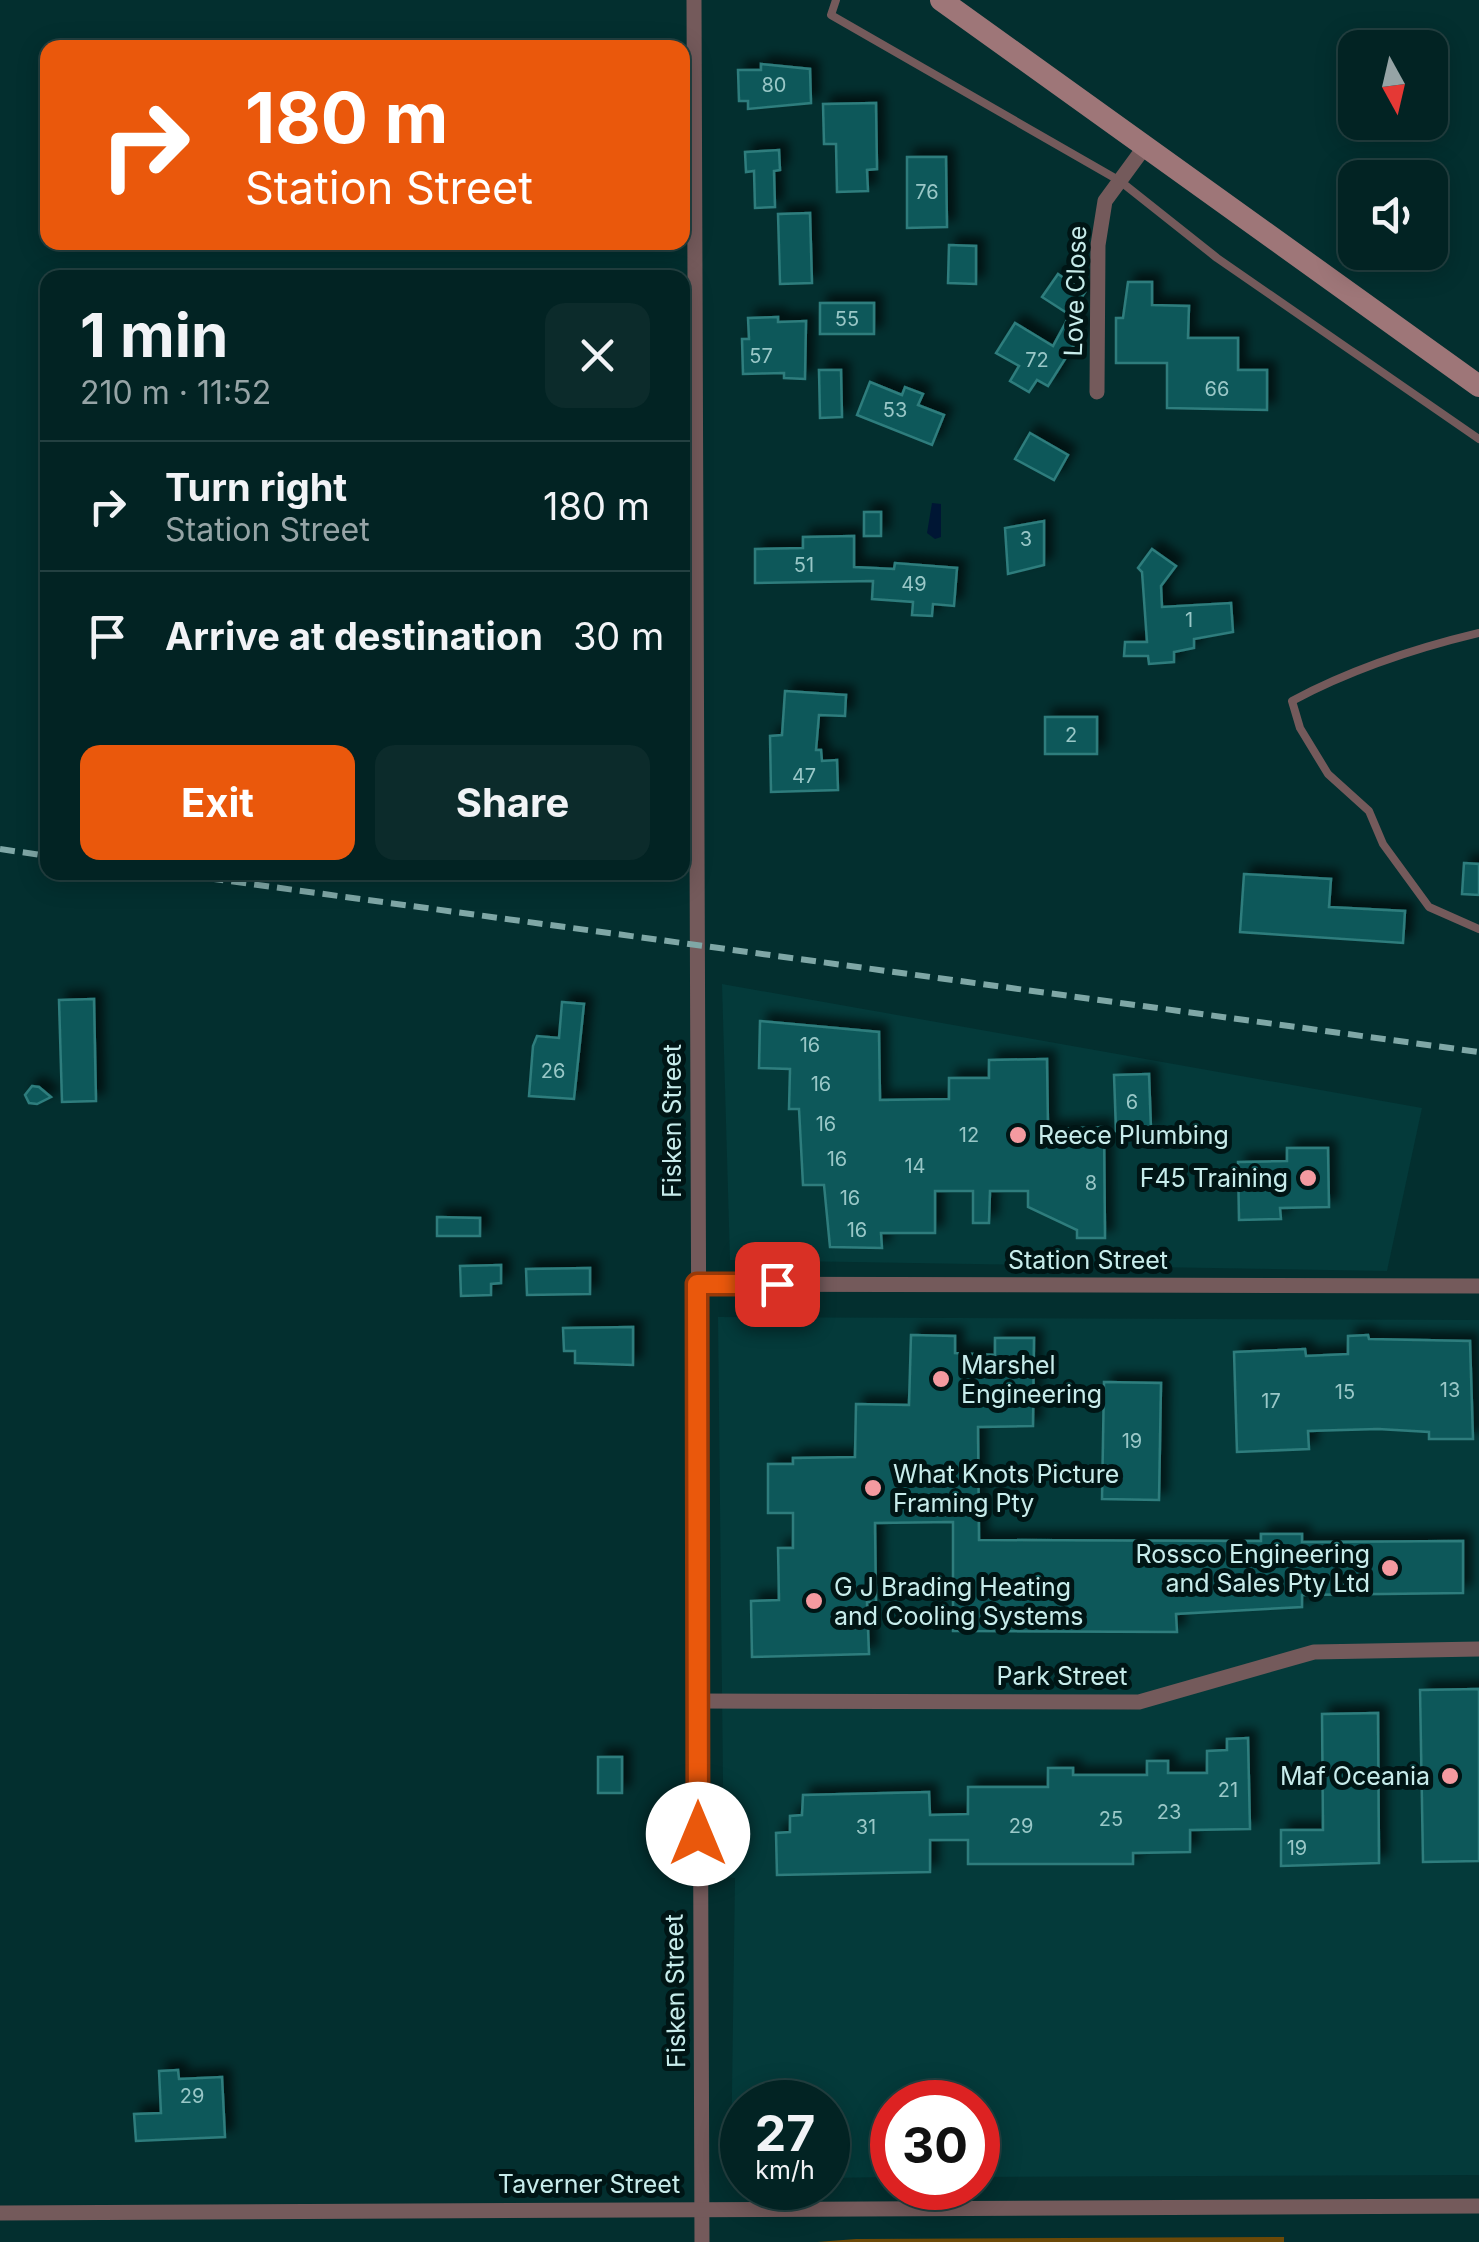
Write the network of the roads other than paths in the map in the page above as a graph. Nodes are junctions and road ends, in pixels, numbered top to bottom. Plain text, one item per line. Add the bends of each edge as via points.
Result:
1 (694, 0) edge
2 (836, 0) edge
3 (941, 0) edge
4 (1146, 145) junction
5 (1120, 181) junction
6 (1479, 386) edge
7 (1097, 392) dead end
8 (1479, 440) edge
9 (1479, 633) edge
10 (1479, 929) edge
11 (697, 1284) junction
12 (1479, 1286) edge
13 (1479, 1648) edge
14 (698, 1701) junction
15 (1479, 2206) edge
16 (702, 2208) junction
17 (0, 2213) edge
18 (702, 2242) edge

1 - 11 street, Fisken Street
2 - 5 lane via 831,14
3 - 4 main road
4 - 5 street, Love Close
4 - 6 main road
5 - 7 street, Love Close via 1105,201 1098,245
5 - 8 lane via 1233,269
9 - 10 lane via 1404,650 1292,701 1328,774 1369,811 1383,844 1429,907
11 - 12 street, Station Street
11 - 14 street, Fisken Street
13 - 14 street, Park Street via 1314,1652 1139,1702
14 - 16 street, Fisken Street
15 - 16 street, Taverner Street
16 - 17 street, Taverner Street
16 - 18 street, Fisken Street

